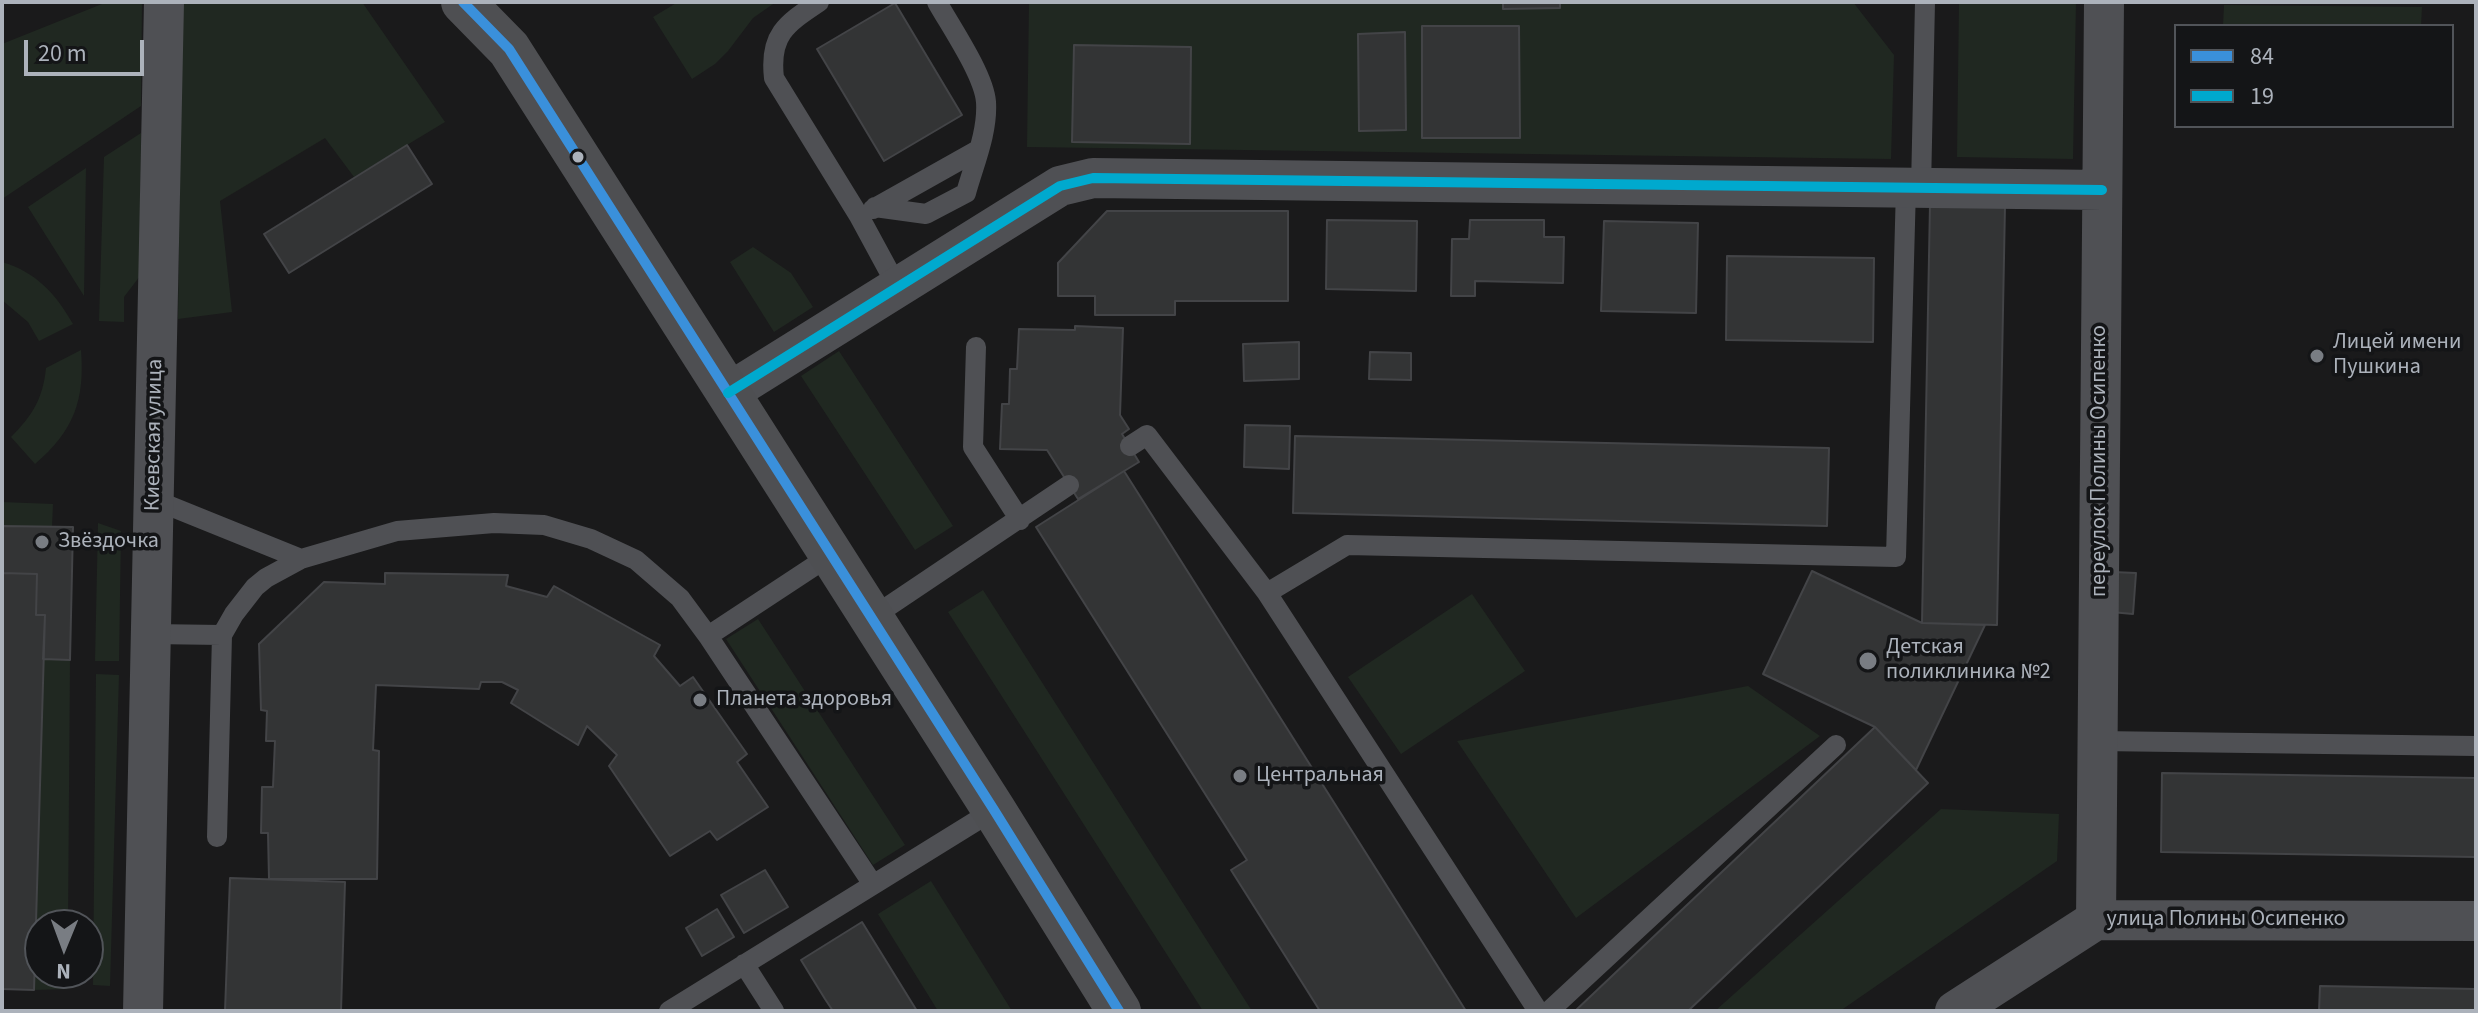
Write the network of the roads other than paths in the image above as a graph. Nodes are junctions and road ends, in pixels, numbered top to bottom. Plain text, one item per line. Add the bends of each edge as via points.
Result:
1 (164, 2) edge
2 (463, 2) edge
3 (503, 2) edge
4 (819, 2) edge
5 (937, 2) edge
6 (1925, 2) edge
7 (2104, 2) edge
8 (509, 49) junction
9 (978, 150) junction
10 (1914, 188) junction
11 (2102, 190) junction
12 (867, 212) junction
13 (898, 288) junction
14 (976, 347) dead end
15 (728, 393) junction
16 (1130, 446) dead end
17 (1069, 485) dead end
18 (155, 500) junction
19 (1020, 520) junction
20 (831, 555) junction
21 (301, 559) junction
22 (1267, 593) junction
23 (871, 618) junction
24 (151, 634) junction
25 (222, 635) junction
26 (708, 636) junction
27 (2098, 741) junction
28 (1836, 745) dead end
29 (2476, 746) edge
30 (994, 810) junction
31 (217, 837) dead end
32 (872, 883) junction
33 (2096, 920) junction
34 (2476, 921) edge
35 (744, 964) junction
36 (143, 1011) edge
37 (669, 1011) edge
38 (774, 1011) edge
39 (1119, 1011) edge
40 (1538, 1011) edge
41 (1549, 1011) edge
42 (1955, 1011) edge

1 - 18 street, Киевская улица
2 - 8 main road
3 - 8 main road
4 - 12 lane via 790,21 778,37 772,57 774,78
5 - 9 lane via 983,85 985,121
6 - 10 lane
7 - 11 street, переулок Полины Осипенко
8 - 15 main road
9 - 12 lane
9 - 12 lane via 966,193 926,214
10 - 11 street
10 - 13 street via 1093,178 1060,186
10 - 22 lane via 1896,557 1347,545
11 - 27 street, переулок Полины Осипенко
12 - 13 lane
13 - 15 street
14 - 19 lane via 973,447
15 - 20 main road
16 - 22 lane via 1147,435
17 - 19 lane
18 - 21 lane
18 - 24 street, Киевская улица
19 - 23 lane
20 - 23 main road
20 - 26 lane
21 - 25 lane via 255,587
21 - 26 lane via 397,531 494,523 544,525 636,560 680,598
22 - 40 lane
23 - 30 main road
24 - 25 lane
24 - 36 street, Киевская улица
25 - 31 lane
26 - 32 lane
27 - 29 lane
27 - 33 street, переулок Полины Осипенко
28 - 41 lane
30 - 32 lane
30 - 39 main road
32 - 35 lane
33 - 34 street, улица Полины Осипенко
33 - 42 street, улица Полины Осипенко
35 - 37 lane
35 - 38 lane

